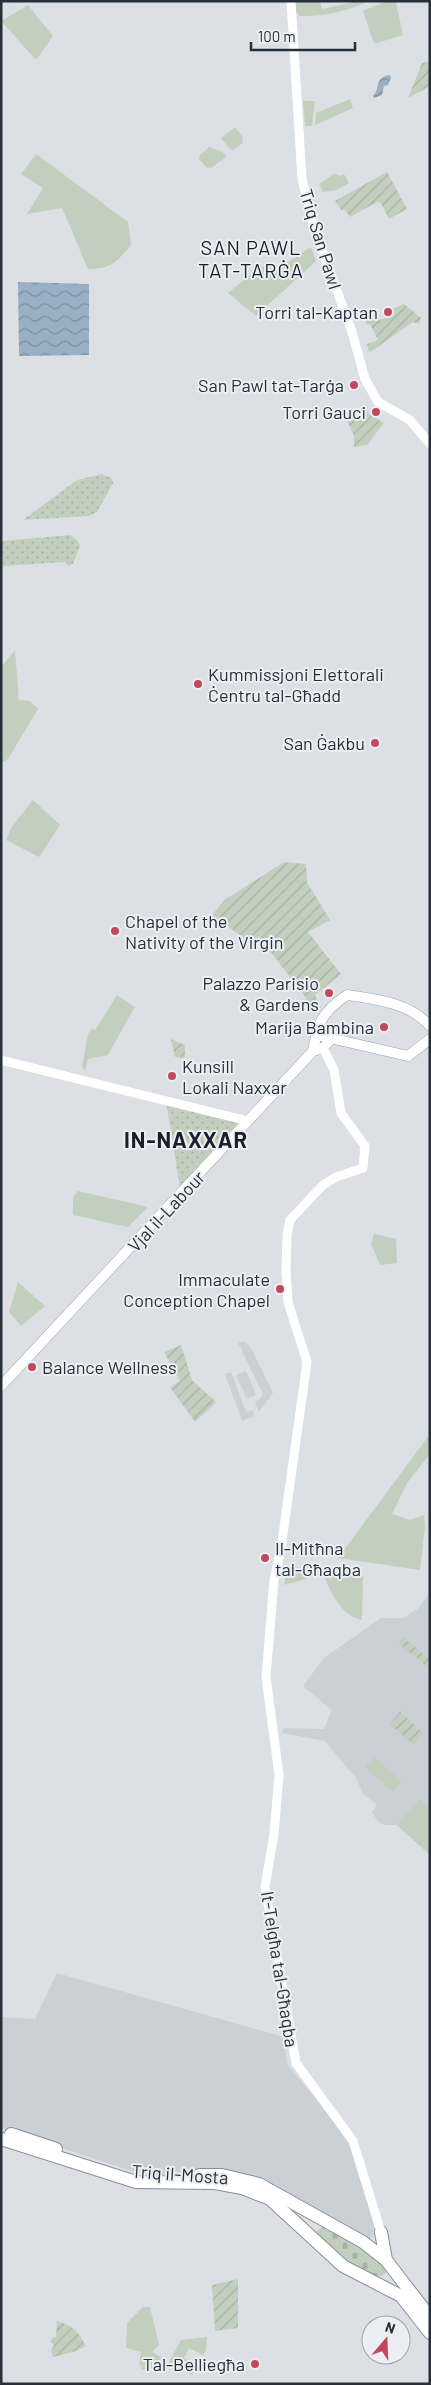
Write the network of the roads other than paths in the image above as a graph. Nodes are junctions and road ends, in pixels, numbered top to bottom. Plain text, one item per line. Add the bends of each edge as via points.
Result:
1 (291, 1) edge
2 (430, 444) edge
3 (428, 1024) edge
4 (316, 1035) junction
5 (331, 1039) junction
6 (430, 1039) edge
7 (422, 1046) junction
8 (318, 1049) junction
9 (1, 1060) edge
10 (248, 1121) junction
11 (1, 1386) edge
12 (1, 2131) edge
13 (1, 2139) edge
14 (271, 2195) junction
15 (319, 2217) junction
16 (381, 2232) junction
17 (310, 2235) junction
18 (363, 2242) junction
19 (388, 2263) junction
20 (380, 2284) junction
21 (428, 2312) edge
22 (430, 2333) edge

1 - 2 street, Triq San Pawl via 302,178 314,228 352,332 365,379 378,402 410,420
3 - 4 main road via 406,1008 347,995 333,1004 318,1026
3 - 7 main road
4 - 5 main road
4 - 8 main road
5 - 7 main road via 408,1056
5 - 8 main road, Vjal il-Labour
6 - 7 main road
8 - 10 main road, Vjal il-Labour
8 - 16 street, It-Telgħa tal-Għaqba via 334,1070 341,1113 365,1146 363,1168 323,1185 290,1220 287,1235 288,1302 307,1362 274,1580 266,1677 279,1775 265,1887 296,2063 353,2141
9 - 10 street
10 - 11 main road, Vjal il-Labour
12 - 14 highway, Triq il-Mosta via 138,2175 222,2175 259,2184
13 - 14 highway, Triq il-Mosta via 136,2182 214,2183
14 - 15 highway
14 - 17 highway
15 - 17 highway via 308,2226
15 - 18 highway
16 - 18 highway via 377,2239
16 - 19 highway
17 - 20 highway via 343,2266
18 - 19 highway
19 - 20 highway via 392,2276 386,2284
19 - 21 highway
20 - 22 highway via 401,2296

